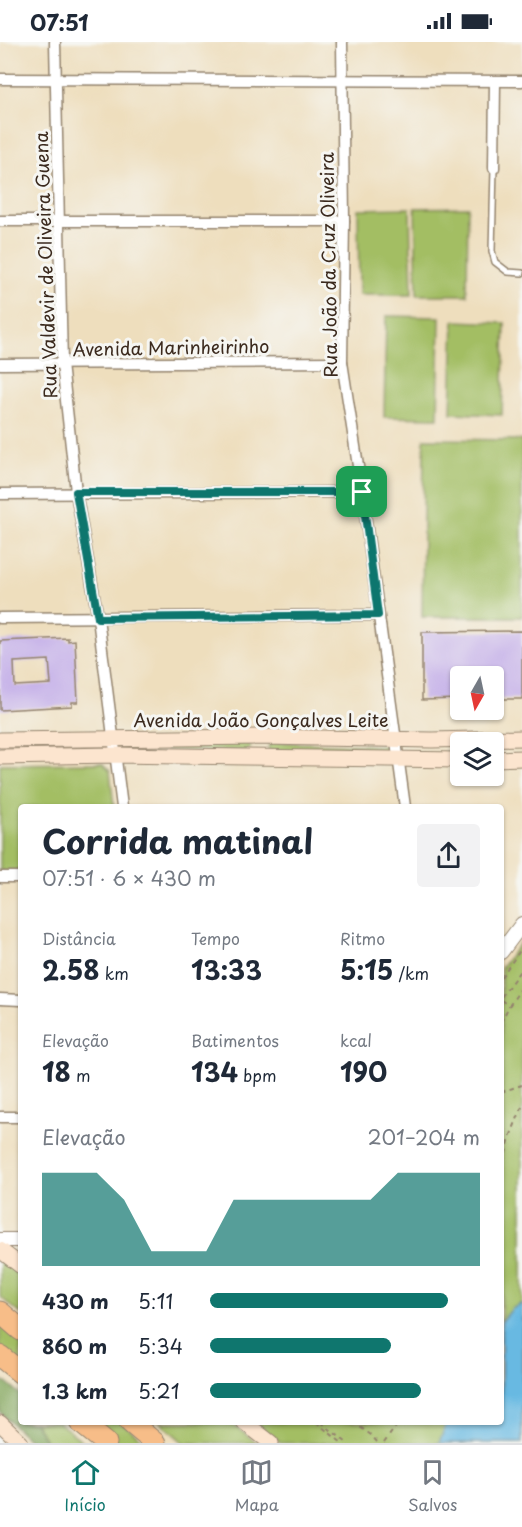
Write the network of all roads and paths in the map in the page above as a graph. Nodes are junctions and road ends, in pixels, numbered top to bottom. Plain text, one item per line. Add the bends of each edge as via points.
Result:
1 (55, 42) edge
2 (342, 42) edge
3 (55, 78) junction
4 (0, 79) edge
5 (522, 81) edge
6 (342, 82) junction
7 (495, 82) junction
8 (494, 168) joint
9 (0, 221) edge
10 (59, 221) junction
11 (344, 221) junction
12 (522, 273) edge
13 (342, 362) junction
14 (0, 364) edge
15 (62, 364) junction
16 (76, 492) junction
17 (362, 492) junction
18 (0, 494) edge
19 (378, 615) junction
20 (0, 618) edge
21 (98, 618) junction
22 (262, 737) junction
23 (113, 738) junction
24 (395, 738) junction
25 (522, 738) edge
26 (0, 740) edge
27 (432, 740) junction
28 (114, 756) junction
29 (0, 757) edge
30 (261, 757) junction
31 (522, 758) edge
32 (504, 759) edge
33 (398, 760) junction
34 (450, 760) edge
35 (433, 761) junction
36 (122, 804) edge
37 (405, 804) edge
38 (0, 877) edge
39 (18, 877) edge
40 (522, 924) edge
41 (504, 948) edge
42 (522, 948) edge
43 (522, 968) edge
44 (504, 973) edge
45 (522, 987) edge
46 (504, 995) edge
47 (0, 999) edge
48 (18, 1000) edge
49 (504, 1002) edge
50 (509, 1006) junction
51 (504, 1016) edge
52 (522, 1085) edge
53 (504, 1091) edge
54 (522, 1107) edge
55 (0, 1117) edge
56 (18, 1117) edge
57 (504, 1160) edge
58 (0, 1240) edge
59 (18, 1240) edge
60 (0, 1250) edge
61 (18, 1264) edge
62 (0, 1312) edge
63 (18, 1327) edge
64 (0, 1356) edge
65 (18, 1371) edge
66 (0, 1423) edge
67 (248, 1425) edge
68 (320, 1425) edge
69 (325, 1425) edge
70 (357, 1425) edge
71 (397, 1425) edge
72 (143, 1433) edge
73 (21, 1443) edge
74 (164, 1443) edge
75 (272, 1443) edge
76 (342, 1443) edge
77 (347, 1443) edge
78 (378, 1443) edge
79 (384, 1443) edge

1 - 3 street, Rua Valdevir de Oliveira Guena
2 - 6 street, Rua João da Cruz Oliveira
3 - 4 street
3 - 6 street
3 - 10 street, Rua Valdevir de Oliveira Guena
5 - 7 street
6 - 7 street
6 - 11 street, Rua João da Cruz Oliveira
7 - 8 street
8 - 12 lane via 492,251 495,262 508,272
9 - 10 street
10 - 11 street
10 - 15 street, Rua Valdevir de Oliveira Guena
11 - 13 street, Rua João da Cruz Oliveira
13 - 15 street, Avenida Marinheirinho
13 - 17 street, Rua João da Cruz Oliveira
14 - 15 street, Avenida Marinheirinho
15 - 16 street, Rua Valdevir de Oliveira Guena
16 - 17 street
16 - 18 street
16 - 21 street, Rua Valdevir de Oliveira Guena
17 - 19 street, Rua João da Cruz Oliveira
19 - 21 street
19 - 24 street, Rua João da Cruz Oliveira
20 - 21 street
21 - 23 street, Rua Valdevir de Oliveira Guena
22 - 23 main road, Avenida João Gonçalves Leite
22 - 24 main road, Avenida João Gonçalves Leite
22 - 30 main road
23 - 26 main road, Avenida João Gonçalves Leite
23 - 28 street, Rua Valdevir de Oliveira Guena
24 - 27 main road, Avenida João Gonçalves Leite
24 - 33 street, Rua João da Cruz Oliveira
25 - 27 main road, Avenida João Gonçalves Leite
27 - 35 main road
28 - 29 main road, Avenida João Gonçalves Leite
28 - 30 main road, Avenida João Gonçalves Leite
28 - 36 street, Rua Valdevir de Oliveira Guena
30 - 33 main road, Avenida João Gonçalves Leite
31 - 32 main road
33 - 35 main road, Avenida João Gonçalves Leite
33 - 37 street, Rua João da Cruz Oliveira
34 - 35 main road, Avenida João Gonçalves Leite
38 - 39 street
40 - 41 street
42 - 44 path
43 - 46 path
45 - 50 path
47 - 48 street
49 - 50 path
50 - 51 path
52 - 53 path
54 - 57 path
55 - 56 street
58 - 59 street
60 - 61 main road
62 - 63 highway
64 - 65 highway
66 - 73 main road
67 - 75 main road
68 - 76 path
69 - 77 path
70 - 78 path
71 - 79 path
72 - 74 highway

